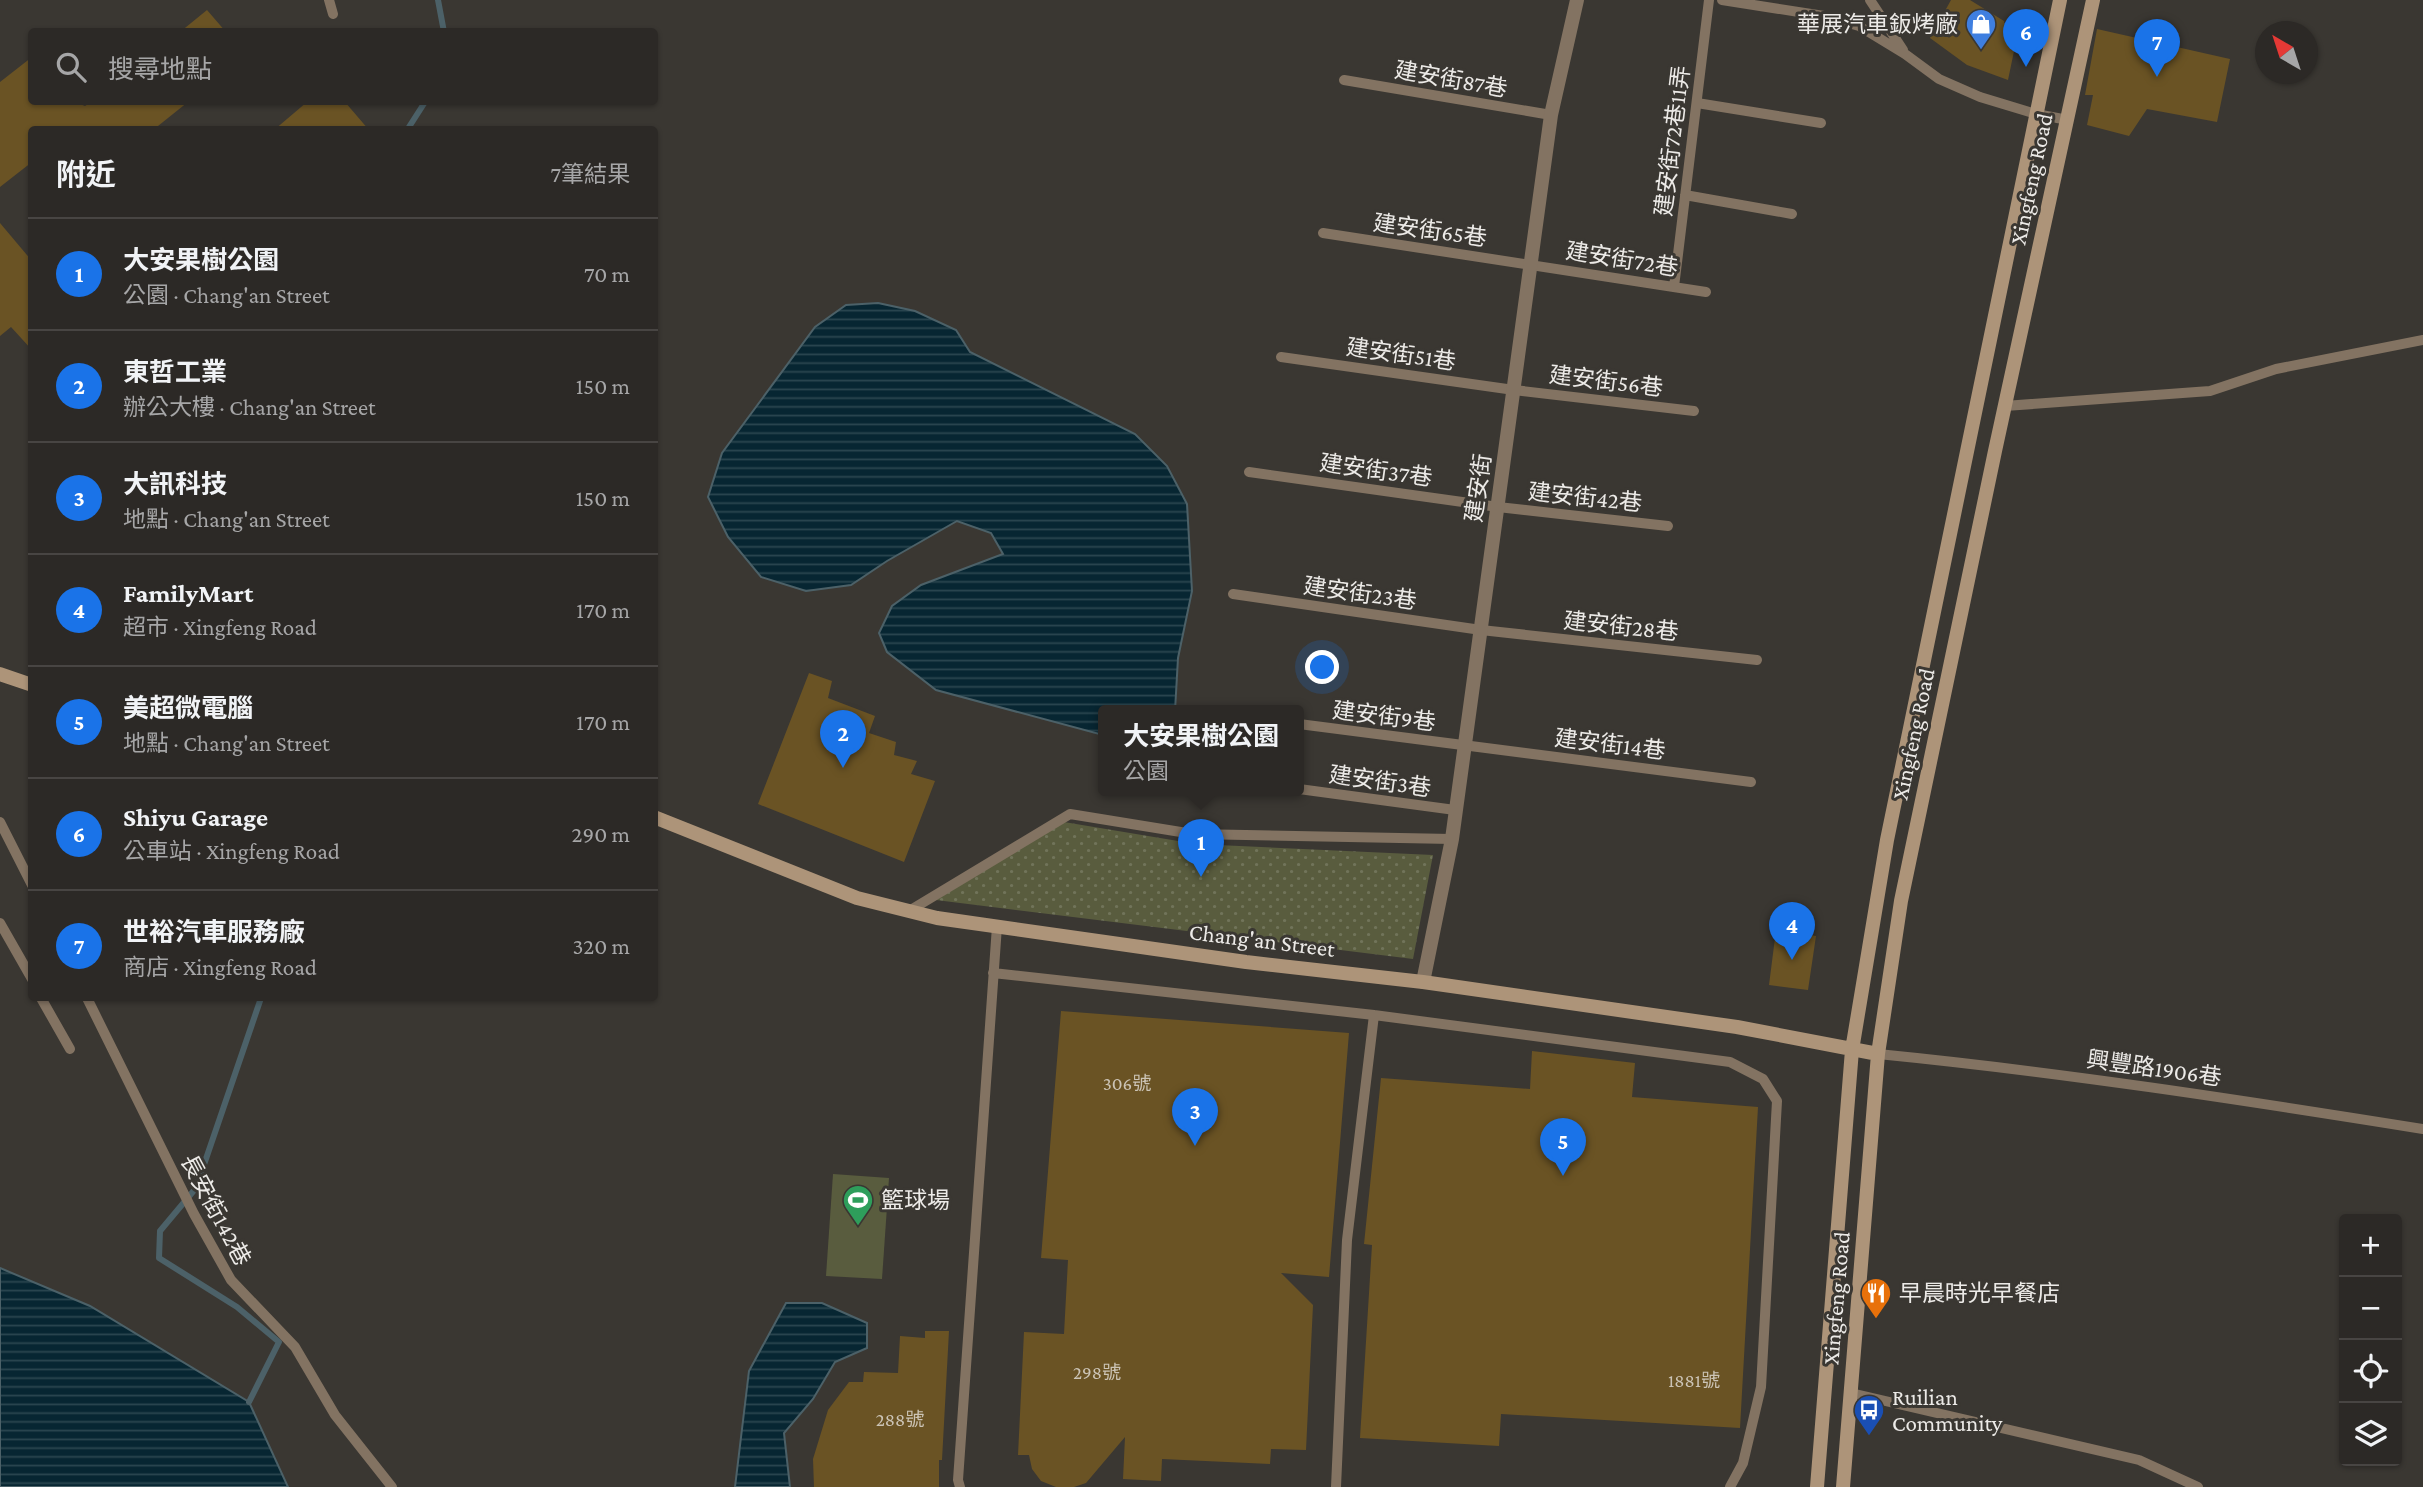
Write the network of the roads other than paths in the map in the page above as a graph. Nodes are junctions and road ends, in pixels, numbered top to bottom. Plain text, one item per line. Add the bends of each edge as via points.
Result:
1 (329, 0) edge
2 (1577, 0) edge
3 (1709, 0) edge
4 (1722, 0) edge
5 (1870, 0) edge
6 (2060, 0) edge
7 (2093, 0) edge
8 (333, 14) dead end
9 (1905, 54) junction
10 (1344, 80) dead end
11 (1696, 103) junction
12 (2035, 114) junction
13 (1551, 115) junction
14 (2068, 120) junction
15 (1821, 123) dead end
16 (1685, 195) junction
17 (1792, 214) dead end
18 (1323, 233) dead end
19 (1532, 265) junction
20 (1674, 287) junction
21 (1706, 292) dead end
22 (2423, 340) edge
23 (1281, 357) dead end
24 (1514, 390) junction
25 (2005, 406) junction
26 (1694, 411) dead end
27 (1249, 472) dead end
28 (1498, 507) junction
29 (1668, 526) dead end
30 (1233, 594) dead end
31 (1481, 630) junction
32 (1757, 660) dead end
33 (0, 674) edge
34 (28, 684) edge
35 (1304, 725) edge
36 (1465, 745) junction
37 (1751, 782) dead end
38 (1304, 790) edge
39 (1455, 810) junction
40 (658, 819) edge
41 (0, 822) edge
42 (1451, 839) junction
43 (28, 877) edge
44 (909, 911) junction
45 (0, 923) edge
46 (997, 926) junction
47 (28, 972) edge
48 (993, 973) junction
49 (1423, 982) junction
50 (43, 1001) edge
51 (88, 1001) edge
52 (1374, 1015) junction
53 (70, 1049) dead end
54 (1852, 1050) junction
55 (1878, 1054) junction
56 (2423, 1129) edge
57 (1851, 1393) junction
58 (392, 1487) edge
59 (960, 1487) edge
60 (1336, 1487) edge
61 (1730, 1487) edge
62 (1817, 1487) edge
63 (1843, 1487) edge
64 (2199, 1487) edge

1 - 8 lane
2 - 13 street, 建安街
3 - 11 lane, 建安街72巷11弄
4 - 9 lane via 1836,19 1859,26
5 - 9 lane
6 - 12 main road, Xingfeng Road
7 - 14 main road, Xingfeng Road
9 - 12 lane via 1939,79
10 - 13 lane, 建安街87巷
11 - 15 lane
11 - 16 lane, 建安街72巷11弄
12 - 14 lane
12 - 54 main road, Xingfeng Road via 1887,840
13 - 19 street, 建安街
14 - 25 main road, Xingfeng Road
16 - 17 lane
16 - 20 lane, 建安街72巷11弄
18 - 19 lane, 建安街65巷
19 - 20 lane, 建安街72巷
19 - 24 street, 建安街
20 - 21 lane, 建安街72巷
22 - 25 lane via 2276,369 2210,391
23 - 24 lane, 建安街51巷
24 - 26 lane, 建安街56巷
24 - 28 street, 建安街
25 - 55 main road, Xingfeng Road via 1901,901
27 - 28 lane, 建安街37巷
28 - 29 lane, 建安街42巷
28 - 31 street, 建安街
30 - 31 lane, 建安街23巷
31 - 32 lane, 建安街28巷
31 - 36 street, 建安街
33 - 34 main road
35 - 36 lane, 建安街9巷
36 - 37 lane, 建安街14巷
36 - 39 street, 建安街
38 - 39 lane, 建安街3巷
39 - 42 street, 建安街
40 - 44 main road, Chang'an Street via 857,898
41 - 43 lane
42 - 44 lane via 1193,834 1070,814
42 - 49 street, 建安街
44 - 46 main road, Chang'an Street
45 - 47 lane
46 - 48 lane
46 - 49 main road, Chang'an Street
48 - 52 lane
48 - 59 lane
49 - 54 main road, Chang'an Street via 1737,1027
50 - 53 lane
51 - 58 lane, 長安街142巷 via 231,1280 295,1347 335,1415
52 - 60 lane via 1347,1240
52 - 61 lane via 1730,1062 1763,1079 1777,1101 1762,1387 1743,1463
54 - 55 main road, Chang'an Street
54 - 62 main road, Xingfeng Road
55 - 56 lane, 興豐路1906巷 via 2234,1099
55 - 57 main road, Xingfeng Road
57 - 63 main road, Xingfeng Road
57 - 64 lane via 2139,1460

